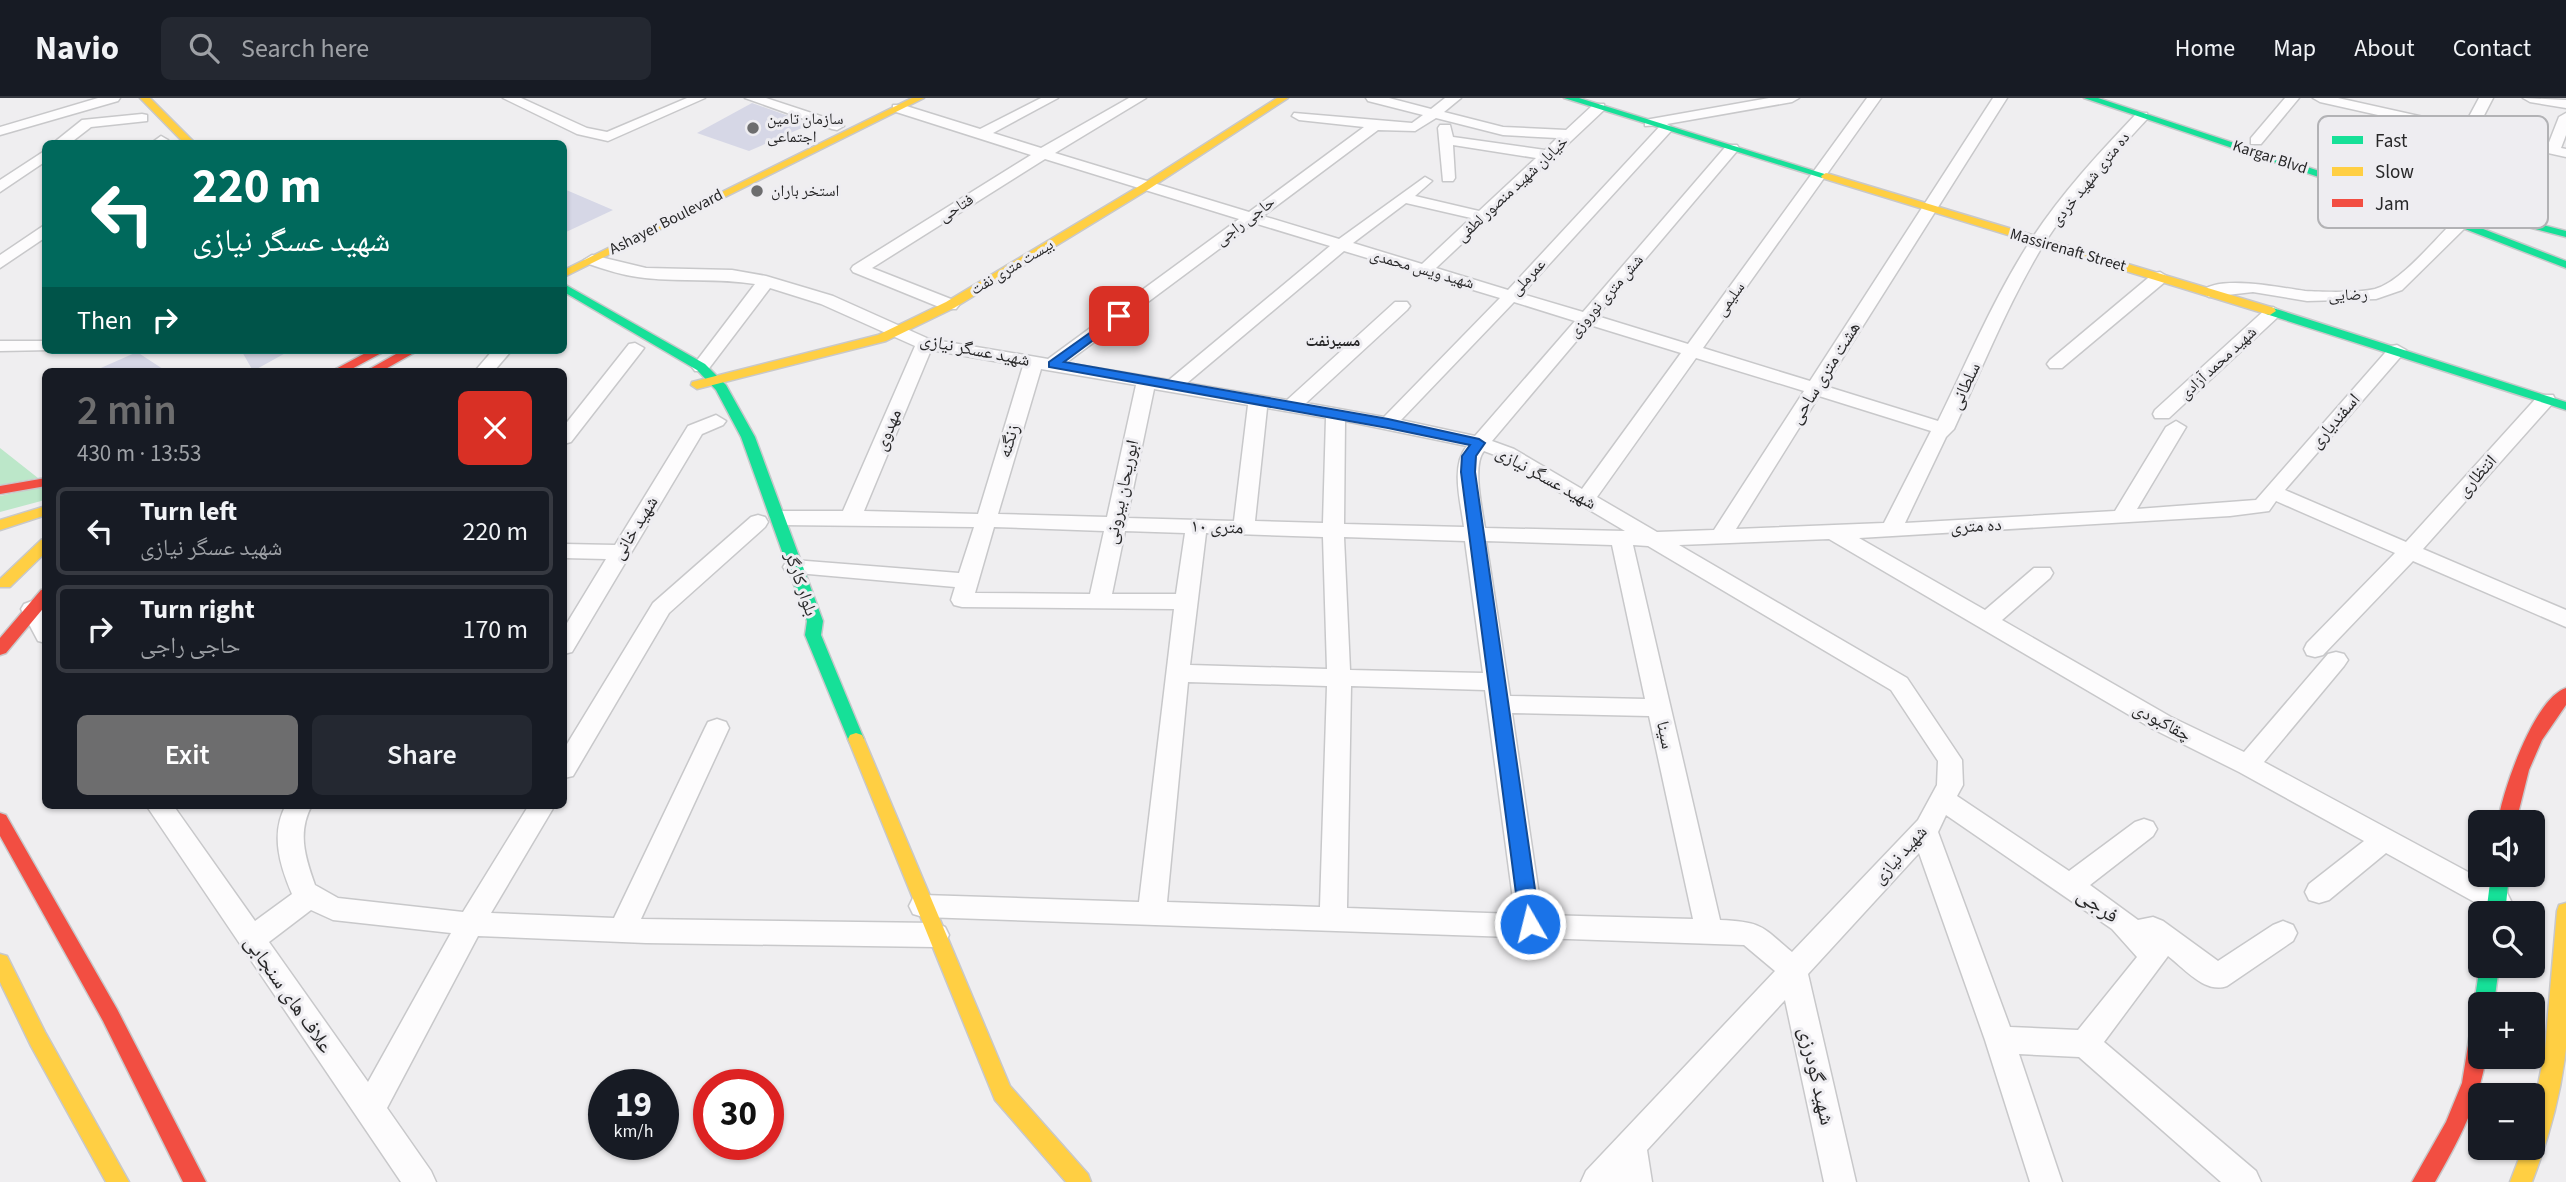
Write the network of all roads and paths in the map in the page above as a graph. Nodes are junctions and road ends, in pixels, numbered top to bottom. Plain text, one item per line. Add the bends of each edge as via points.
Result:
1 (113, 98) edge
2 (122, 98) edge
3 (145, 98) edge
4 (510, 98) edge
5 (544, 98) edge
6 (698, 98) edge
7 (752, 98) edge
8 (919, 98) edge
9 (1051, 98) edge
10 (1139, 98) edge
11 (1283, 98) edge
12 (1375, 98) edge
13 (1454, 98) edge
14 (1569, 98) edge
15 (1791, 98) edge
16 (1874, 98) edge
17 (2000, 98) edge
18 (2089, 98) edge
19 (2125, 98) edge
20 (2292, 98) edge
21 (2320, 98) edge
22 (2397, 98) edge
23 (2486, 98) edge
24 (2530, 98) edge
25 (897, 103) edge
26 (2566, 104) edge
27 (527, 106) junction
28 (1599, 107) junction
29 (2387, 113) junction
30 (1433, 114) junction
31 (1299, 116) dead end
32 (2142, 116) junction
33 (2400, 116) edge
34 (2476, 116) edge
35 (2566, 117) edge
36 (142, 118) junction
37 (1351, 120) junction
38 (1658, 125) junction
39 (837, 126) junction
40 (1375, 126) junction
41 (0, 131) edge
42 (981, 134) junction
43 (1446, 134) joint
44 (1570, 135) junction
45 (64, 140) edge
46 (160, 140) edge
47 (187, 140) edge
48 (2256, 141) junction
49 (1732, 148) junction
50 (2559, 151) edge
51 (1042, 154) junction
52 (1548, 155) junction
53 (42, 156) edge
54 (2318, 161) edge
55 (2318, 172) edge
56 (0, 174) edge
57 (17, 174) junction
58 (42, 175) edge
59 (1821, 175) junction
60 (1448, 178) dead end
61 (1425, 181) dead end
62 (0, 187) edge
63 (1145, 187) junction
64 (1403, 198) junction
65 (1926, 208) junction
66 (1483, 216) junction
67 (1250, 218) junction
68 (2455, 228) edge
69 (2473, 228) edge
70 (2509, 228) edge
71 (2543, 228) edge
72 (42, 232) edge
73 (2566, 234) edge
74 (2038, 242) junction
75 (1341, 245) junction
76 (2566, 250) edge
77 (567, 258) edge
78 (592, 260) junction
79 (0, 263) edge
80 (2566, 266) edge
81 (1425, 270) junction
82 (567, 272) edge
83 (2160, 277) junction
84 (766, 281) junction
85 (567, 289) edge
86 (2209, 292) junction
87 (1511, 295) junction
88 (950, 305) junction
89 (1401, 306) dead end
90 (2273, 312) junction
91 (1587, 318) junction
92 (897, 331) junction
93 (925, 344) junction
94 (42, 345) edge
95 (629, 345) joint
96 (0, 346) edge
97 (1692, 350) junction
98 (2398, 350) junction
99 (373, 354) edge
100 (405, 354) edge
101 (499, 354) edge
102 (653, 358) dead end
103 (1034, 361) junction
104 (1054, 364) junction
105 (2056, 364) dead end
106 (344, 368) edge
107 (378, 368) edge
108 (487, 368) edge
109 (695, 377) junction
110 (717, 379) junction
111 (1146, 381) junction
112 (1173, 386) junction
113 (1816, 388) junction
114 (2546, 399) junction
115 (1258, 401) junction
116 (2566, 406) edge
117 (1291, 407) junction
118 (1336, 415) junction
119 (2169, 421) joint
120 (1388, 424) junction
121 (719, 427) joint
122 (1944, 429) junction
123 (567, 434) edge
124 (1479, 443) junction
125 (42, 483) edge
126 (0, 490) edge
127 (2280, 496) junction
128 (1585, 499) junction
129 (42, 512) edge
130 (42, 515) edge
131 (851, 517) junction
132 (2122, 517) junction
133 (762, 520) junction
134 (984, 520) junction
135 (1115, 524) junction
136 (0, 525) edge
137 (1196, 527) junction
138 (1244, 528) junction
139 (42, 530) edge
140 (1891, 530) junction
141 (1333, 531) junction
142 (1833, 532) junction
143 (1475, 535) junction
144 (1721, 536) junction
145 (1621, 538) junction
146 (1654, 539) junction
147 (42, 546) edge
148 (567, 551) edge
149 (619, 552) junction
150 (2408, 552) junction
151 (0, 563) edge
152 (794, 567) junction
153 (2042, 573) dead end
154 (968, 581) junction
155 (3, 590) edge
156 (39, 602) edge
157 (1099, 602) junction
158 (1187, 602) junction
159 (2566, 619) edge
160 (1986, 621) junction
161 (797, 626) dead end
162 (813, 635) junction
163 (567, 641) edge
164 (0, 649) edge
165 (1177, 673) junction
166 (1339, 678) junction
167 (1497, 693) junction
168 (2563, 701) edge
169 (1659, 708) junction
170 (2543, 718) junction
171 (717, 728) dead end
172 (2566, 729) edge
173 (567, 764) edge
174 (2248, 765) junction
175 (1942, 799) junction
176 (162, 809) edge
177 (296, 809) edge
178 (539, 809) edge
179 (2509, 810) edge
180 (0, 820) edge
181 (2144, 829) dead end
182 (1924, 830) junction
183 (2383, 840) junction
184 (2070, 886) junction
185 (2319, 892) dead end
186 (310, 896) junction
187 (2486, 901) edge
188 (923, 906) junction
189 (2566, 911) edge
190 (1152, 912) junction
191 (1333, 918) junction
192 (470, 924) junction
193 (1530, 924) junction
194 (622, 930) junction
195 (1709, 931) junction
196 (2133, 932) junction
197 (2283, 933) dead end
198 (935, 935) junction
199 (252, 939) junction
200 (0, 962) edge
201 (1793, 970) junction
202 (2563, 975) edge
203 (2000, 1040) junction
204 (2085, 1044) junction
205 (2472, 1069) edge
206 (370, 1109) junction
207 (1631, 1145) junction
208 (118, 1182) edge
209 (195, 1182) edge
210 (420, 1182) edge
211 (1080, 1182) edge
212 (1597, 1182) edge
213 (1636, 1182) edge
214 (1840, 1182) edge
215 (2046, 1182) edge
216 (2245, 1182) edge
217 (2423, 1182) edge
218 (2521, 1182) edge

1 - 41 street
2 - 36 main road
3 - 47 main road
4 - 27 street
5 - 27 street
6 - 27 street via 608,137
7 - 39 street
8 - 25 main road, Ashayer Boulevard
9 - 42 street
10 - 51 street, فتاحی
11 - 63 main road, بیست متری نفت
12 - 30 street
12 - 37 street
13 - 30 street
14 - 28 main road, Massirenaft Street
15 - 38 street
16 - 59 street, سلیمی
17 - 65 street, هشت متری ساحی
18 - 32 main road, Kargar Blvd
19 - 48 main road, Kargar Blvd
20 - 48 street
21 - 29 street
22 - 29 street
23 - 34 street
24 - 26 street
25 - 39 main road, Ashayer Boulevard
25 - 42 street, شهید ویس محمدی
25 - 78 main road, Ashayer Boulevard
28 - 38 main road, Massirenaft Street
28 - 44 street, خیابان شهید منصور لطفی
29 - 33 street
30 - 40 street via 1415,127
30 - 44 street via 1503,131
31 - 37 street
32 - 55 main road, Kargar Blvd
32 - 74 street, ده متری شهید خردی
35 - 50 street
36 - 45 street via 87,123
36 - 46 main road
37 - 40 street
38 - 49 main road, Massirenaft Street
38 - 87 street, عمرملی
39 - 77 main road, Ashayer Boulevard
40 - 67 street, حاجی راجی
42 - 51 street, شهید ویس محمدی
43 - 52 street
43 - 60 street
44 - 52 street, خیابان شهید منصور لطفی
48 - 54 main road, Kargar Blvd
49 - 59 main road, Massirenaft Street
49 - 91 street, شش متری نوروزی
51 - 63 street, شهید ویس محمدی
51 - 88 street, فتاحی via 859,269
52 - 66 street, خیابان شهید منصور لطفی
53 - 57 street
56 - 57 street
57 - 58 street
57 - 62 street
59 - 65 main road, Massirenaft Street
59 - 97 street, سلیمی
61 - 64 street
63 - 67 street, شهید ویس محمدی
63 - 88 main road, بیست متری نفت
64 - 66 street
64 - 75 street
65 - 74 main road, Massirenaft Street
65 - 113 street, هشت متری ساحی
66 - 81 street, خیابان شهید منصور لطفی
67 - 75 street, شهید ویس محمدی
67 - 104 street, حاجی راجی
68 - 86 street, رضایی via 2396,286 2376,294 2307,296 2253,287
69 - 80 main road, Kargar Blvd
70 - 76 main road, Kargar Blvd
71 - 73 main road
72 - 79 street
74 - 83 main road, Massirenaft Street
74 - 122 street, سلطانی
75 - 81 street, شهید ویس محمدی
75 - 112 street
78 - 82 main road, Ashayer Boulevard
78 - 84 street, شهید عسگر نیازی via 646,273 732,275
81 - 87 street, شهید ویس محمدی
83 - 86 main road, Massirenaft Street
83 - 105 street
84 - 92 street, شهید عسگر نیازی via 827,300
84 - 109 street
85 - 109 main road, بلوار کارگر
86 - 90 main road, Massirenaft Street
87 - 91 street, شهید ویس محمدی
87 - 120 street, عمرملی
88 - 92 main road, بیست متری نفت
89 - 117 street
90 - 98 main road, Massirenaft Street
90 - 119 street, شهید محمد آزادی
91 - 97 street, شهید ویس محمدی
91 - 124 street, شش متری نوروزی
92 - 93 street, شهید عسگر نیازی
92 - 110 main road, بیست متری نفت
93 - 103 street, شهید عسگر نیازی
93 - 131 street, مهدوی
94 - 96 street
95 - 102 main road
95 - 123 street
97 - 113 street, شهید ویس محمدی
97 - 128 street, سلیمی
98 - 114 main road, Massirenaft Street
98 - 127 street, اسفندیاری
99 - 106 main road
100 - 107 main road
101 - 108 street
103 - 104 street, شهید عسگر نیازی
103 - 134 street, زنگنه
104 - 111 street, شهید عسگر نیازی
109 - 110 main road, بلوار کارگر
109 - 121 main road
110 - 133 main road, بلوار کارگر via 736,408
111 - 112 street, شهید عسگر نیازی
111 - 135 street, ابوریحان بیرونی
112 - 115 street, شهید عسگر نیازی
113 - 122 street, شهید ویس محمدی
113 - 144 street, هشت متری ساحی
114 - 116 main road, Massirenaft Street
114 - 150 street, انتظاری
115 - 117 street, شهید عسگر نیازی
115 - 138 street
117 - 118 street, شهید عسگر نیازی
118 - 120 street, شهید عسگر نیازی
118 - 141 street
119 - 132 street
120 - 124 street, شهید عسگر نیازی
121 - 149 street, شهید خانی via 695,430
122 - 140 street, سلطانی
124 - 128 street, شهید عسگر نیازی via 1507,453
124 - 143 street via 1469,456 1468,472
125 - 126 main road
127 - 132 street, ده متری via 2262,506
127 - 150 street
128 - 146 street, شهید عسگر نیازی
129 - 136 main road
130 - 139 main road via 31,525
131 - 133 street, ۱۰ متری
131 - 134 street, ۱۰ متری
132 - 140 street, ده متری
133 - 152 main road, بلوار کارگر
133 - 173 street via 661,608
134 - 135 street, ۱۰ متری
134 - 154 street, زنگنه
135 - 137 street, ۱۰ متری
135 - 157 street, ابوریحان بیرونی
137 - 138 street, ۱۰ متری
137 - 158 street
138 - 141 street, ۱۰ متری
140 - 142 street, ده متری
141 - 143 street, ۱۰ متری
141 - 166 street
142 - 144 street, ده متری
142 - 160 street, چقاکبودی
143 - 145 street, ۱۰ متری
143 - 167 street
144 - 146 street, ده متری
145 - 146 street, ۱۰ متری
145 - 169 street, سینا
146 - 175 street, شهید نیازی via 1899,684 1950,760 1950,785
147 - 155 main road
148 - 149 street
149 - 163 street, شهید خانی
150 - 159 street
150 - 174 street, انتظاری via 2325,655
151 - 155 main road
152 - 154 street
152 - 162 main road, بلوار کارگر via 815,621
153 - 160 street
154 - 157 street via 962,600
156 - 164 main road
157 - 158 street
158 - 165 street
160 - 174 street, چقاکبودی via 2162,723
161 - 162 main road, بلوار کارگر
162 - 188 main road
165 - 166 street
165 - 190 street
166 - 167 street
166 - 191 street
167 - 169 street
167 - 193 street
168 - 170 main road
169 - 195 street, سینا
170 - 172 main road
170 - 179 main road via 2524,752
171 - 194 street
174 - 183 street, چقاکبودی
175 - 182 street, شهید نیازی
175 - 184 street, فرجی
176 - 199 street, علاف های سنجابی
177 - 186 street via 290,850 304,892
178 - 192 street
180 - 209 main road via 110,1015
181 - 184 street
182 - 201 street, شهید نیازی
182 - 203 street
183 - 185 street
183 - 187 street, چقاکبودی
184 - 196 street, فرجی
186 - 192 street via 333,909
186 - 199 street
188 - 190 street
188 - 198 main road
189 - 202 main road
190 - 191 street
191 - 193 street
192 - 194 street
192 - 206 street
193 - 195 street
194 - 198 street
195 - 201 street via 1750,933
196 - 197 street via 2153,929 2217,977
196 - 204 street, فرجی via 2154,956
198 - 211 main road via 1002,1093
199 - 206 street, علاف های سنجابی
200 - 208 main road via 37,1039
201 - 207 street, شهید نیازی
201 - 214 street, شهید گودرزی
202 - 218 main road via 2546,1108 2535,1156
203 - 204 street
203 - 215 street
204 - 216 street
205 - 217 main road via 2454,1128
206 - 210 street, علاف های سنجابی
207 - 212 street, شهید نیازی
207 - 213 street

